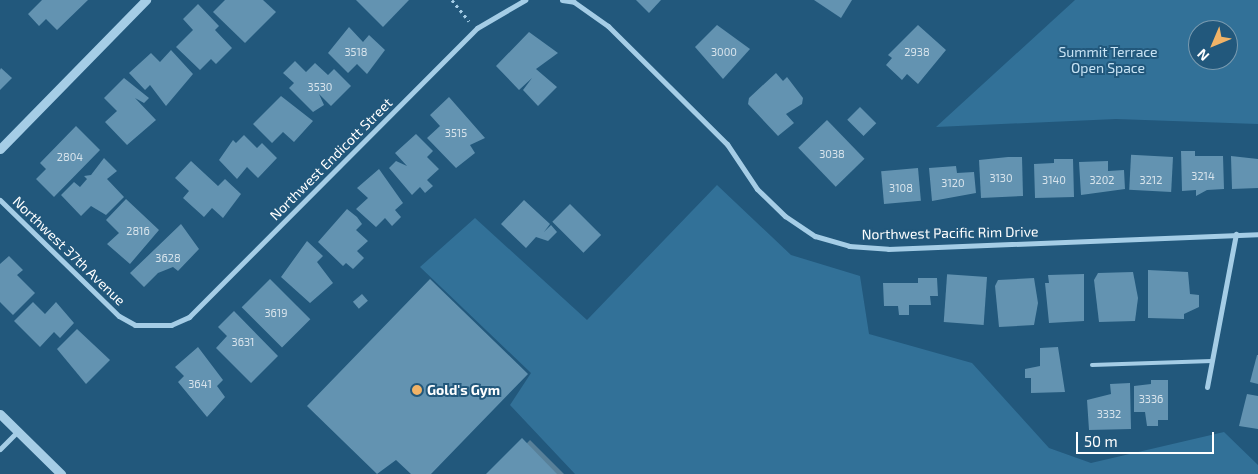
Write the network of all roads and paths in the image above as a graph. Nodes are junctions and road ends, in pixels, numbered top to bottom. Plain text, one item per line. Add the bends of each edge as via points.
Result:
1 (146, 0) edge
2 (452, 0) edge
3 (525, 0) edge
4 (562, 0) edge
5 (476, 28) junction
6 (0, 149) edge
7 (0, 200) edge
8 (1236, 234) junction
9 (1258, 234) edge
10 (152, 327) joint
11 (1212, 361) junction
12 (1092, 366) dead end
13 (1207, 387) dead end
14 (0, 414) edge
15 (18, 431) junction
16 (0, 448) edge
17 (62, 474) edge

1 - 6 street
2 - 5 path
3 - 5 street, Northwest Endicott Street
4 - 8 street, Northwest Pacific Rim Drive via 574,2 608,26 727,144 757,189 785,216 814,236 849,246 888,249
5 - 10 street, Northwest Endicott Street via 189,317
7 - 10 street, Northwest 37th Avenue via 119,316 136,325
8 - 9 street, Northwest Pacific Rim Drive
8 - 11 street
11 - 12 lane
11 - 13 street
14 - 15 street
15 - 16 street
15 - 17 street

